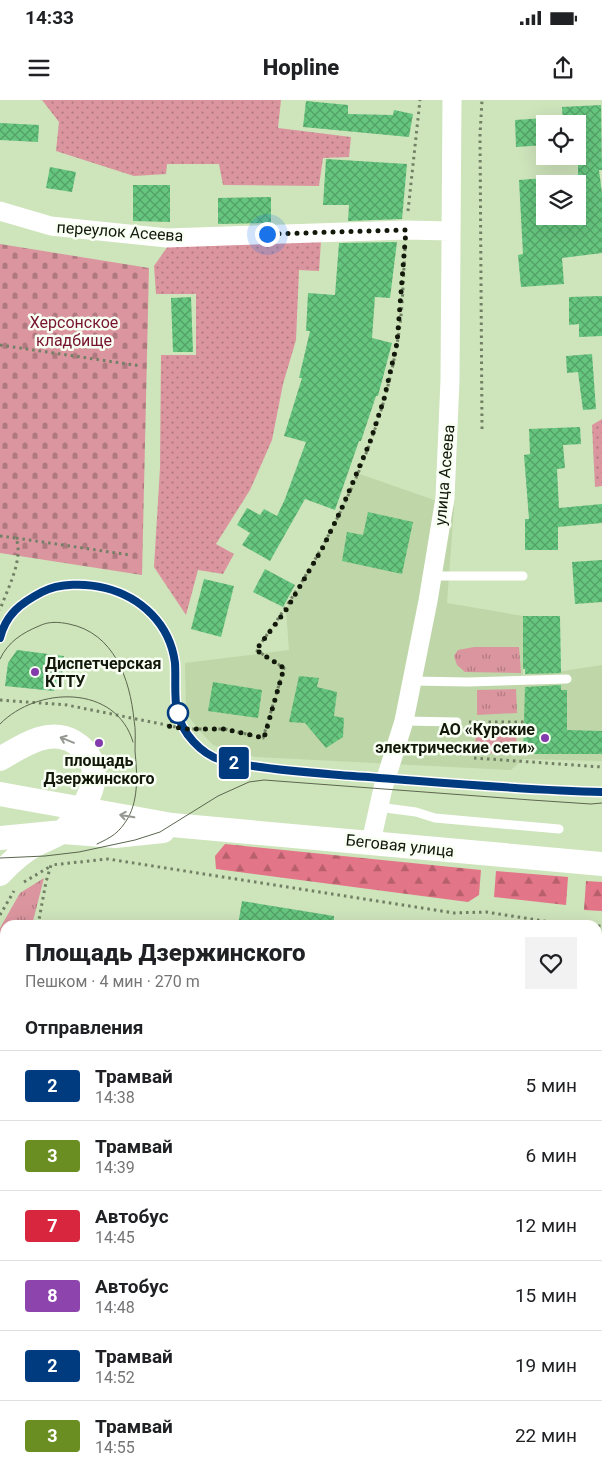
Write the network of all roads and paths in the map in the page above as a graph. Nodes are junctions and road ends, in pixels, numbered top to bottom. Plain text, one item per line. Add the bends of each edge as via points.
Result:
1 (420, 100) edge
2 (452, 100) edge
3 (482, 100) edge
4 (0, 211) edge
5 (406, 230) junction
6 (451, 231) junction
7 (0, 345) edge
8 (141, 366) dead end
9 (482, 429) dead end
10 (0, 536) edge
11 (16, 538) junction
12 (130, 555) dead end
13 (432, 576) junction
14 (522, 576) dead end
15 (0, 610) edge
16 (567, 679) dead end
17 (412, 681) junction
18 (0, 700) edge
19 (404, 721) junction
20 (457, 722) joint
21 (524, 722) dead end
22 (0, 758) edge
23 (474, 758) dead end
24 (602, 767) edge
25 (0, 794) edge
26 (378, 807) junction
27 (83, 808) junction
28 (210, 829) junction
29 (559, 830) dead end
30 (63, 832) junction
31 (0, 838) edge
32 (371, 842) junction
33 (598, 861) edge
34 (51, 865) junction
35 (0, 874) edge
36 (0, 915) edge
37 (39, 920) edge
38 (538, 920) edge

1 - 5 path
2 - 6 street, улица Асеева
3 - 9 path
4 - 5 street, переулок Асеева via 51,226 167,238
5 - 6 street, переулок Асеева
5 - 18 path via 397,343 370,442 322,549 286,610 256,650 284,668 264,738 225,729 186,729 67,705
6 - 13 street, улица Асеева via 445,498
7 - 8 path
10 - 11 path
11 - 12 path
11 - 15 path via 19,546 16,566
13 - 14 lane
13 - 17 street, улица Асеева
16 - 17 lane
17 - 19 street, улица Асеева
19 - 20 lane
19 - 26 street, улица Асеева
20 - 21 path
27 -> 22 street via 94,785 94,770 84,750 74,742 61,736 49,736
23 - 24 path
25 - 27 street
26 - 29 lane via 435,818
26 - 32 street, улица Асеева
28 -> 27 street
27 - 30 street
28 - 30 street via 114,836
28 - 32 street, Беговая улица
30 - 31 street
30 - 35 street via 33,846
32 - 33 street, Беговая улица via 521,858
34 - 36 path via 16,887
34 - 37 path
34 - 38 path via 108,859 454,913 486,912

